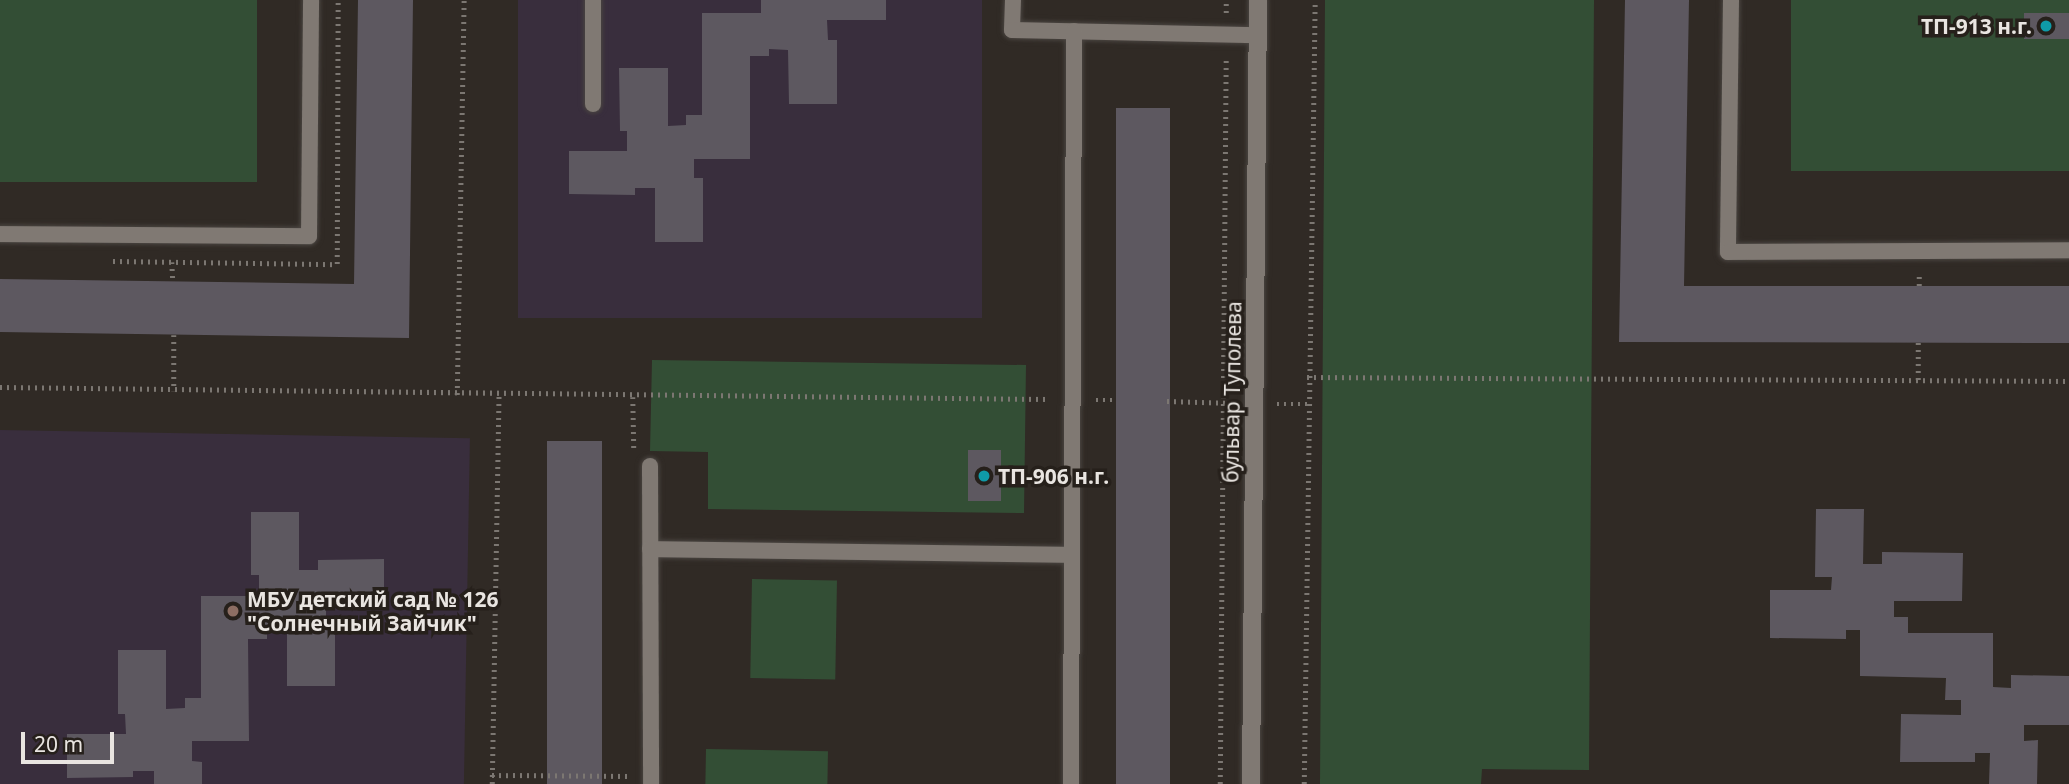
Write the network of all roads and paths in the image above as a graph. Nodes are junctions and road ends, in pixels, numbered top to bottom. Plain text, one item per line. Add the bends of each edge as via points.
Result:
1 (311, 0) edge
2 (338, 0) edge
3 (464, 0) edge
4 (593, 0) edge
5 (1013, 0) edge
6 (1226, 0) edge
7 (1258, 0) edge
8 (1315, 0) edge
9 (1731, 0) edge
10 (1074, 31) junction
11 (1226, 34) junction
12 (1258, 35) junction
13 (1213, 59) dead end
14 (1226, 59) junction
15 (593, 104) dead end
16 (0, 234) edge
17 (2069, 250) edge
18 (106, 261) dead end
19 (172, 262) junction
20 (173, 281) dead end
21 (174, 335) dead end
22 (1918, 342) dead end
23 (1307, 377) junction
24 (1918, 380) junction
25 (2069, 380) edge
26 (1097, 386) dead end
27 (0, 387) edge
28 (174, 390) junction
29 (457, 395) junction
30 (499, 396) junction
31 (1072, 399) junction
32 (1097, 414) dead end
33 (650, 466) dead end
34 (650, 549) junction
35 (1072, 555) junction
36 (492, 775) junction
37 (636, 776) dead end
38 (492, 784) edge
39 (651, 784) edge
40 (1071, 784) edge
41 (1220, 784) edge
42 (1251, 784) edge
43 (1304, 784) edge

1 - 16 lane via 309,236
2 - 19 path via 337,264
3 - 29 path
4 - 15 lane
5 - 10 lane via 1012,30
6 - 11 path
7 - 12 street, бульвар Туполева
8 - 23 path
9 - 17 lane via 1728,252
10 - 11 lane
10 - 31 lane
11 - 12 lane
11 - 14 path
12 - 42 street, бульвар Туполева
13 - 14 path
14 - 41 path
18 - 19 path
19 - 20 path
21 - 28 path
22 - 24 path
23 - 24 path
23 - 43 path
24 - 25 path
26 - 32 path
27 - 28 path
28 - 29 path
29 - 30 path
30 - 31 path
30 - 36 path
31 - 35 lane
33 - 34 lane
34 - 35 lane
34 - 39 lane
35 - 40 lane
36 - 37 path
36 - 38 path

